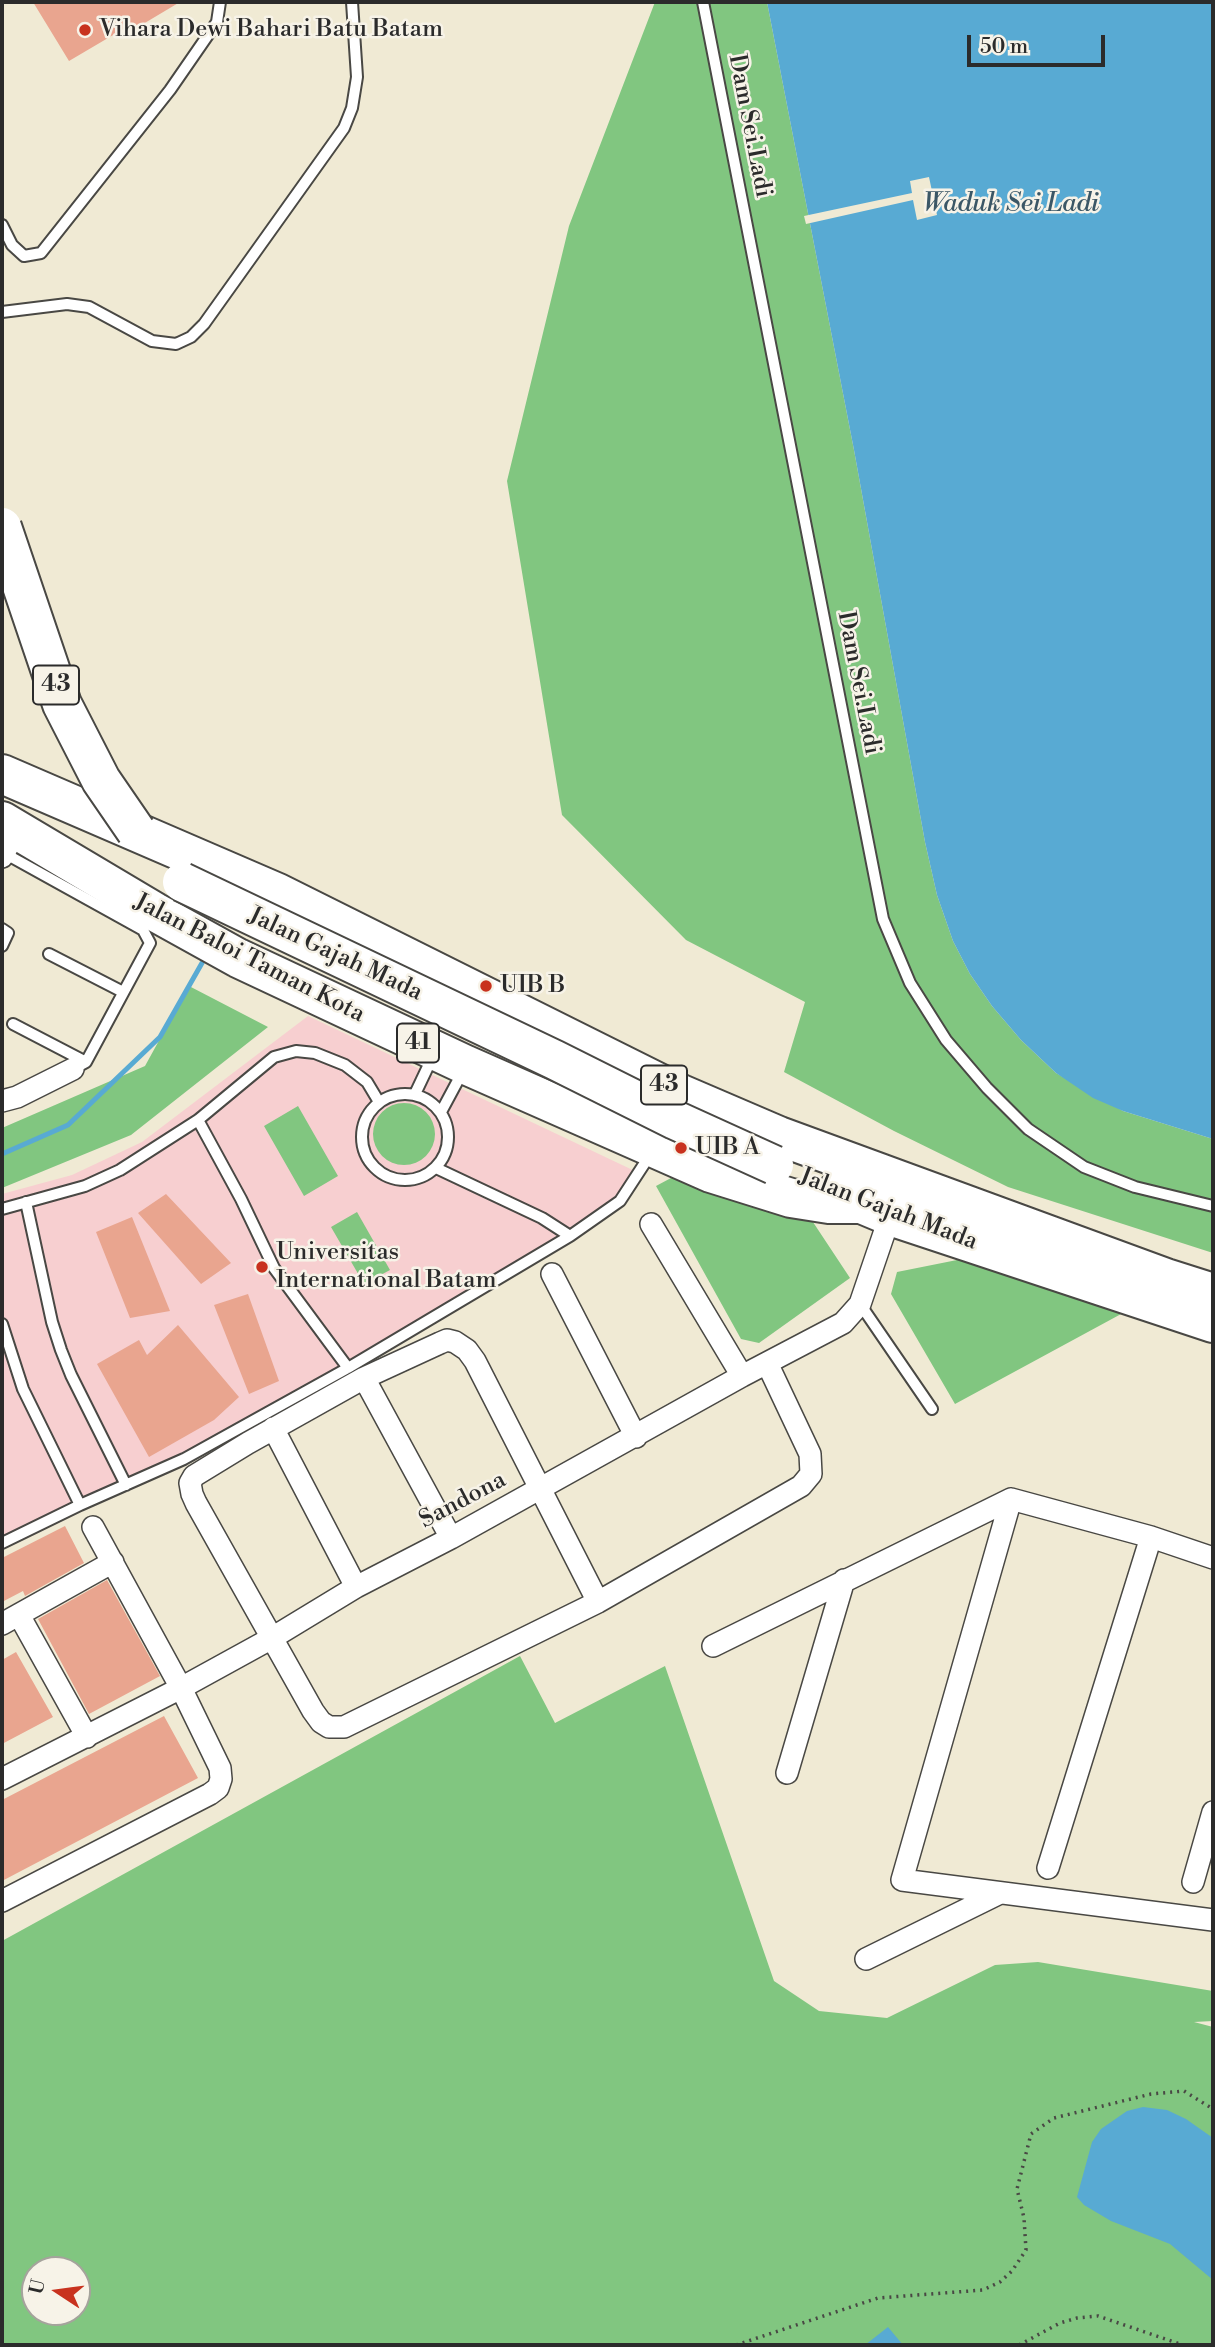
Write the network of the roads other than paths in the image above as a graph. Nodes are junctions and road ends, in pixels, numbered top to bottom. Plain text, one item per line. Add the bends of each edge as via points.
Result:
1 (220, 2) edge
2 (352, 2) edge
3 (703, 2) edge
4 (2, 225) edge
5 (2, 312) edge
6 (2, 527) edge
7 (2, 774) edge
8 (6, 840) edge
9 (278, 893) junction
10 (2, 929) edge
11 (2, 946) edge
12 (49, 954) dead end
13 (238, 958) junction
14 (123, 992) junction
15 (13, 1024) dead end
16 (451, 1058) junction
17 (79, 1065) junction
18 (415, 1094) junction
19 (2, 1101) edge
20 (379, 1102) junction
21 (441, 1112) junction
22 (198, 1120) junction
23 (655, 1147) junction
24 (436, 1168) junction
25 (26, 1202) junction
26 (1213, 1206) edge
27 (2, 1209) edge
28 (875, 1210) junction
29 (651, 1224) dead end
30 (570, 1236) junction
31 (552, 1274) dead end
32 (1213, 1293) edge
33 (860, 1304) junction
34 (1213, 1323) edge
35 (2, 1324) edge
36 (767, 1363) junction
37 (356, 1373) junction
38 (742, 1376) junction
39 (932, 1409) dead end
40 (273, 1428) junction
41 (636, 1437) junction
42 (127, 1485) junction
43 (542, 1488) junction
44 (1011, 1499) junction
45 (80, 1505) junction
46 (93, 1527) dead end
47 (1151, 1537) junction
48 (451, 1538) junction
49 (2, 1543) edge
50 (1213, 1558) edge
51 (113, 1562) junction
52 (844, 1580) junction
53 (356, 1587) junction
54 (598, 1602) junction
55 (10, 1620) edge
56 (272, 1638) junction
57 (713, 1646) dead end
58 (180, 1688) junction
59 (87, 1737) junction
60 (787, 1773) dead end
61 (2, 1779) edge
62 (1213, 1812) edge
63 (1048, 1868) dead end
64 (1193, 1882) dead end
65 (1000, 1893) junction
66 (2, 1901) edge
67 (1213, 1920) edge
68 (866, 1959) dead end

1 - 4 lane via 217,22 170,90 41,253 24,256
2 - 5 lane via 357,77 344,128 191,337 176,344 152,341 89,307 66,304
3 - 26 lane, Dam Sei.Ladi via 883,919 910,983 946,1040 1028,1129 1084,1167 1135,1187
6 - 28 highway, Jalan Gajah Mada / 43, bridge via 62,704 101,780 135,831 182,882 675,1120
7 - 9 highway, Jalan Gajah Mada / 43
8 - 13 highway, Jalan Baloi Taman Kota / 41
8 - 14 lane via 142,930 150,943
9 - 13 highway via 248,903 236,916 231,932
9 - 32 highway, Jalan Gajah Mada / 43 via 681,1094 779,1136
10 - 11 lane via 8,933
12 - 14 lane
13 - 16 highway, Jalan Baloi Taman Kota / 41
14 - 17 lane
15 - 17 lane
16 - 18 lane
16 - 21 lane
16 - 23 highway, Jalan Baloi Taman Kota / 41
17 - 19 street
18 - 20 lane
18 - 21 lane
20 - 22 lane via 367,1082 345,1065 296,1051 274,1057
20 - 24 lane via 363,1125 365,1153 372,1166 383,1175 410,1181
21 - 24 lane via 449,1141
22 - 25 lane via 120,1170 85,1186
22 - 37 lane via 274,1268
23 - 28 highway, Jalan Baloi Taman Kota / 41 via 711,1173 791,1198
23 - 30 lane via 620,1201
24 - 30 lane via 542,1217
25 - 27 lane
25 - 42 lane via 61,1350
28 - 33 street, Sandona
28 - 34 highway, Jalan Gajah Mada / 43
29 - 38 street
30 - 37 lane
31 - 41 street
33 - 36 street, Sandona via 843,1323
33 - 39 lane
35 - 45 lane via 23,1389
36 - 38 street, Sandona
36 - 54 street via 806,1443 811,1474 801,1486
37 - 40 street
37 - 42 lane
37 - 43 street via 447,1340 461,1345 475,1361
37 - 48 street
38 - 41 street, Sandona
40 - 53 street
40 - 56 street via 194,1476 190,1483 191,1494
41 - 43 street, Sandona
42 - 45 lane
43 - 48 street, Sandona
43 - 54 street
44 - 47 street
44 - 52 street
44 - 65 street via 902,1880
45 - 49 lane
46 - 51 street
47 - 50 street
47 - 63 street
48 - 53 street, Sandona
51 - 55 street
51 - 58 street
52 - 57 street
52 - 60 street
53 - 56 street, Sandona
54 - 56 street via 336,1728 313,1712
55 - 59 street
56 - 58 street, Sandona
58 - 59 street, Sandona
58 - 66 street via 220,1768 218,1787
59 - 61 street, Sandona
62 - 64 street
65 - 67 street
65 - 68 street

